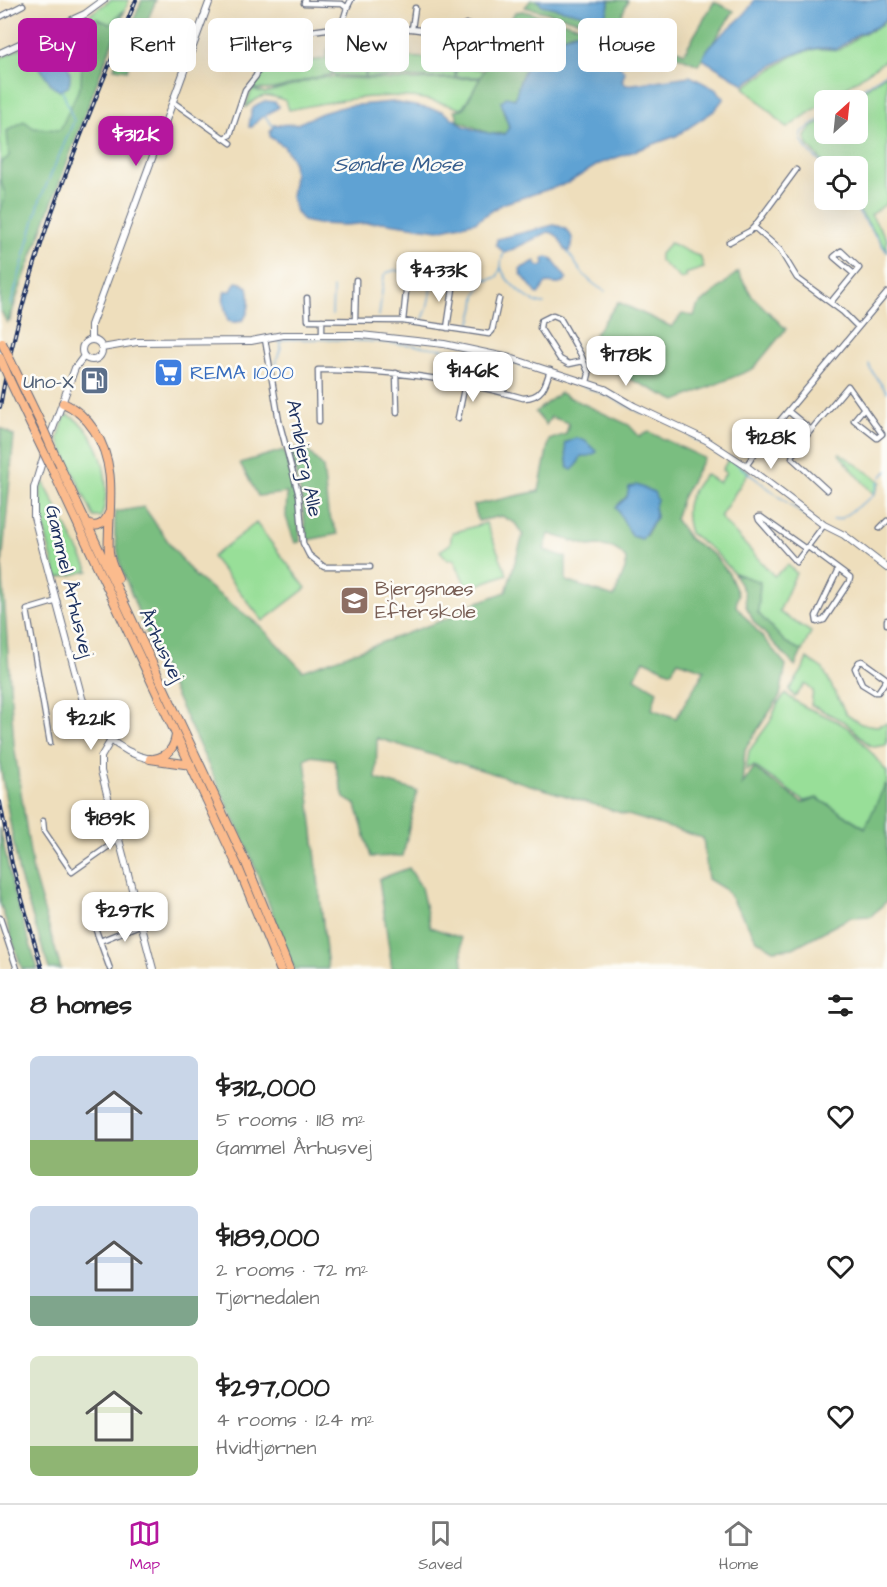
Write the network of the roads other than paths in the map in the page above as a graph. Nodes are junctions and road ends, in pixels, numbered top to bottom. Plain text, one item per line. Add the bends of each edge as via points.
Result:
1 (104, 0) edge
2 (210, 0) edge
3 (305, 0) edge
4 (351, 0) edge
5 (24, 5) dead end
6 (347, 8) junction
7 (416, 8) dead end
8 (0, 17) edge
9 (344, 18) edge
10 (325, 29) edge
11 (409, 29) edge
12 (412, 29) junction
13 (421, 30) edge
14 (458, 35) joint
15 (0, 53) edge
16 (173, 102) junction
17 (224, 138) junction
18 (231, 143) dead end
19 (796, 170) dead end
20 (785, 184) junction
21 (792, 190) dead end
22 (754, 227) junction
23 (729, 242) dead end
24 (854, 274) junction
25 (357, 280) dead end
26 (406, 282) dead end
27 (454, 282) dead end
28 (887, 293) edge
29 (307, 298) dead end
30 (499, 299) dead end
31 (831, 302) junction
32 (322, 320) junction
33 (355, 320) junction
34 (403, 321) junction
35 (858, 327) junction
36 (447, 328) junction
37 (322, 334) junction
38 (265, 339) junction
39 (1, 340) edge
40 (91, 340) junction
41 (102, 348) junction
42 (84, 356) junction
43 (0, 358) edge
44 (583, 361) junction
45 (550, 370) junction
46 (396, 373) junction
47 (587, 382) junction
48 (465, 384) junction
49 (63, 403) junction
50 (864, 408) junction
51 (788, 411) junction
52 (397, 412) dead end
53 (458, 418) dead end
54 (319, 421) dead end
55 (811, 430) junction
56 (746, 466) junction
57 (827, 490) dead end
58 (110, 512) junction
59 (887, 521) edge
60 (87, 524) junction
61 (824, 525) junction
62 (880, 528) dead end
63 (807, 548) junction
64 (370, 567) dead end
65 (887, 568) edge
66 (838, 570) junction
67 (57, 601) junction
68 (140, 635) junction
69 (887, 679) edge
70 (176, 733) junction
71 (111, 740) junction
72 (50, 743) dead end
73 (150, 759) junction
74 (191, 765) junction
75 (43, 822) dead end
76 (119, 839) junction
77 (0, 918) edge
78 (93, 922) dead end
79 (142, 924) junction
80 (100, 941) junction
81 (17, 969) edge
82 (110, 969) edge
83 (153, 969) edge
84 (280, 969) edge
85 (289, 969) edge

1 - 15 street via 86,14
2 - 16 street
3 - 6 street via 304,3 342,4
4 - 6 street
5 - 8 street
6 - 9 street
7 - 12 street
10 - 17 street via 281,34 270,40 256,76 245,90 230,135
11 - 12 street
12 - 13 street
14 - 14 street via 472,43 478,30 466,24
16 - 17 street
16 - 40 street via 91,325
17 - 18 street
19 - 20 street
20 - 21 street
20 - 22 street
22 - 23 street
22 - 31 street via 780,250 797,278
24 - 24 street via 834,257 841,251 859,268
24 - 31 street
25 - 33 street
26 - 34 street
27 - 36 street
28 - 35 street
29 - 32 street via 308,321
30 - 36 street via 489,334
31 - 35 street
32 - 33 street
32 - 37 street
33 - 34 street
34 - 36 street
35 - 51 street
37 - 38 street
37 - 45 street via 444,344
38 - 41 street via 136,342
38 - 64 street, Arnbjerg Alle via 279,421 299,496 303,543 309,555 324,567
39 - 60 main road, Århusvej, bridge
40 - 41 street via 98,341
40 - 42 street via 82,347
41 - 42 street via 102,354 95,360
42 - 49 street, Gammel Århusvej via 75,368
43 - 70 main road, Århusvej, bridge
44 - 44 street via 560,318 553,315 542,321 540,328 560,359 569,364
44 - 47 street via 589,374
45 - 47 street
45 - 48 street via 544,388 531,398
46 - 48 street
46 - 52 street
46 - 54 street via 318,370
47 - 56 street via 681,427
48 - 53 street
49 - 58 main road via 91,425 103,444 111,472
49 - 67 street, Gammel Århusvej via 38,468 33,510
50 - 50 street via 882,434 878,438 854,420
50 - 55 street via 849,386
51 - 55 street
51 - 56 street
55 - 57 street via 792,458
56 - 61 street
58 - 60 main road via 102,524
58 - 68 main road via 111,560
59 - 62 street
60 - 68 main road, Århusvej
61 - 63 street
61 - 65 street via 844,535
63 - 63 street via 796,562 758,517 761,517
63 - 66 street
66 - 66 street via 816,616 817,621 824,620 849,582
67 - 71 street, Gammel Århusvej via 84,704
67 - 72 street via 27,610
68 - 85 main road, Århusvej via 246,862
69 - 69 street via 875,692 862,684 855,668 862,662
70 - 73 main road via 168,753
70 - 74 main road, Århusvej
71 - 73 street, Gammel Århusvej via 128,752
71 - 76 street via 101,757 100,769
73 - 74 main road
74 - 84 main road, Århusvej
75 - 76 street via 44,831 72,872
76 - 79 street
77 - 81 street
78 - 80 street
79 - 80 street
79 - 83 street
80 - 82 street

